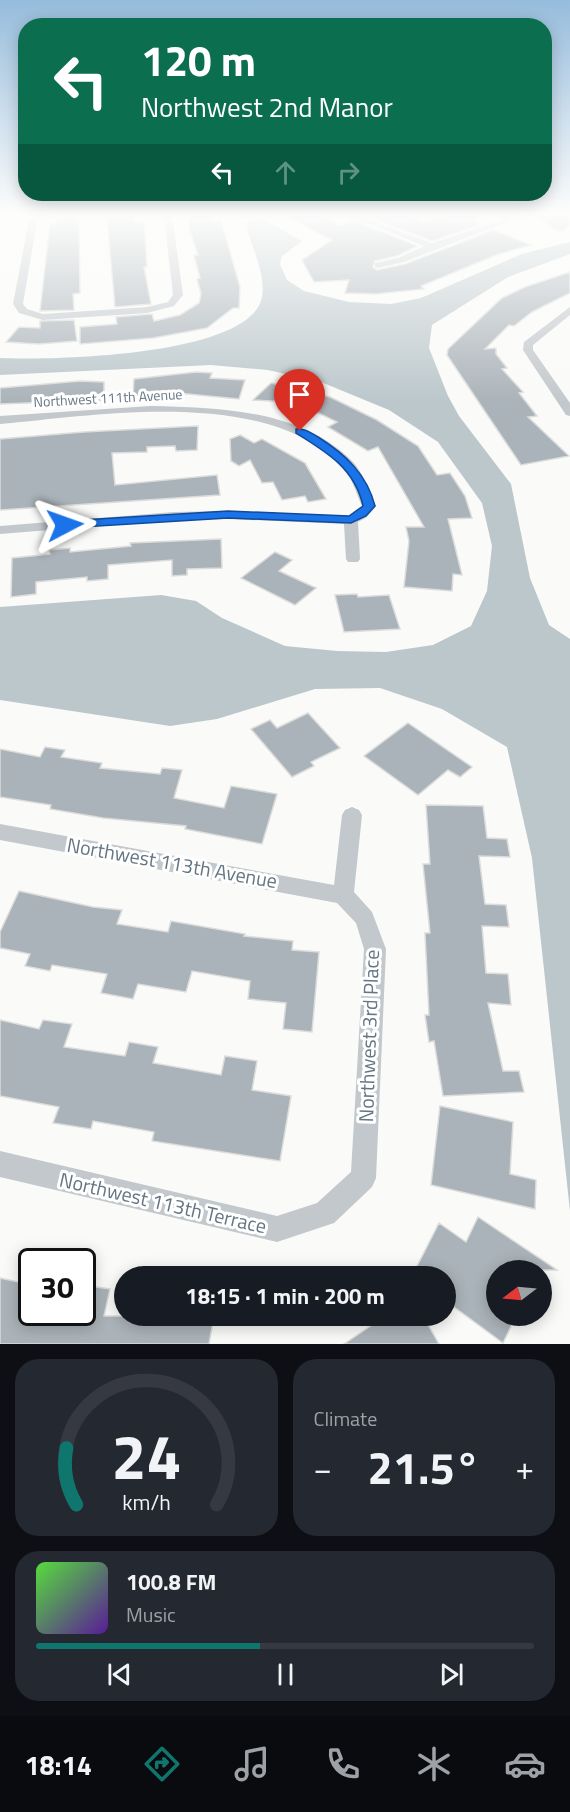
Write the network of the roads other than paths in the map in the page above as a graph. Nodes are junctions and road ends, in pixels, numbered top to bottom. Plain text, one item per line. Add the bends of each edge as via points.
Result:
1 (23, 278) edge
2 (176, 278) edge
3 (570, 310) edge
4 (570, 412) edge
5 (0, 420) edge
6 (351, 520) junction
7 (0, 530) edge
8 (352, 559) dead end
9 (352, 815) dead end
10 (0, 832) edge
11 (343, 895) junction
12 (0, 1164) edge
13 (325, 1214) joint

1 - 2 street via 18,304 23,311 43,316 171,304 178,296
3 - 4 street via 528,344 528,351
5 - 6 street, Northwest 111th Avenue via 198,408 288,425 334,452 365,489 369,506
6 - 7 street via 174,516
6 - 8 street
9 - 11 street
10 - 11 street, Northwest 113th Avenue
11 - 13 street, Northwest 3rd Place via 365,918 375,949 365,1143 363,1178
12 - 13 street, Northwest 113th Terrace via 277,1229

